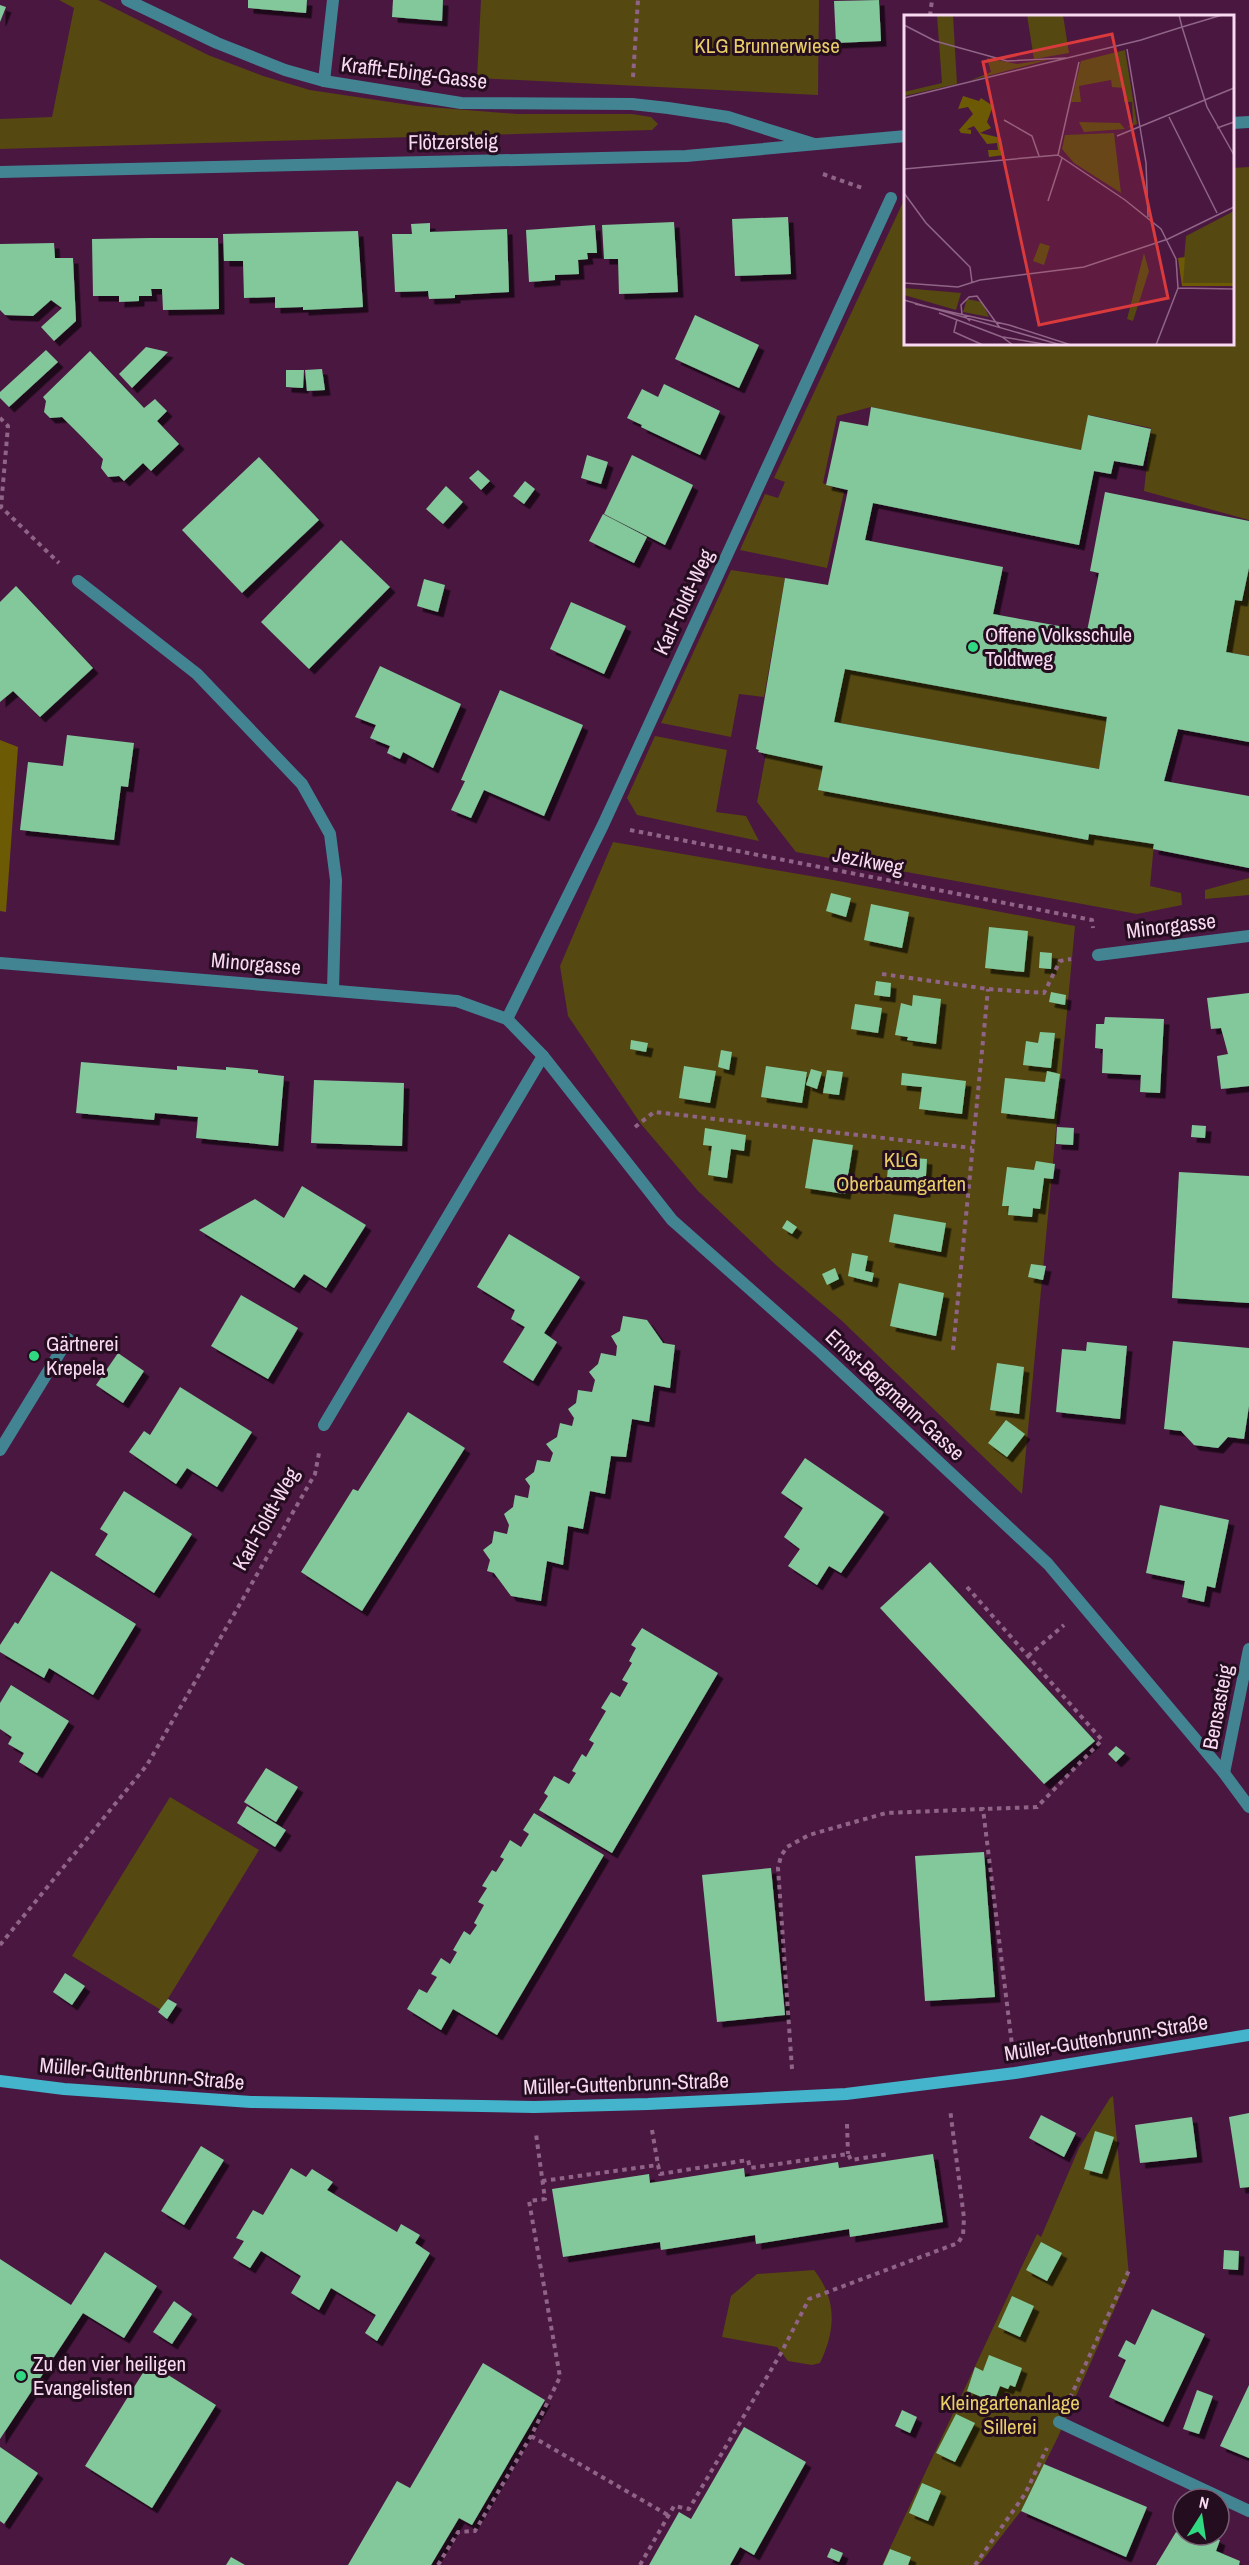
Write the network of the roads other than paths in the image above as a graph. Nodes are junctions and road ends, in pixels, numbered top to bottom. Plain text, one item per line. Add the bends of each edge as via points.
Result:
1 (127, 0) edge
2 (333, 0) edge
3 (324, 81) junction
4 (1249, 122) edge
5 (1234, 123) edge
6 (904, 136) edge
7 (814, 144) junction
8 (0, 172) edge
9 (891, 198) road end
10 (78, 581) road end
11 (1249, 936) edge
12 (1098, 955) road end
13 (0, 963) edge
14 (333, 990) junction
15 (507, 1019) junction
16 (543, 1056) junction
17 (68, 1339) dead end
18 (324, 1425) road end
19 (0, 1450) edge
20 (1249, 1648) edge
21 (1224, 1773) junction
22 (1249, 1807) edge
23 (1249, 2035) edge
24 (0, 2081) edge
25 (1059, 2422) dead end
26 (1249, 2511) edge

1 - 3 street, Krafft-Ebing-Gasse via 217,43
2 - 3 street
3 - 7 street, Krafft-Ebing-Gasse via 461,103 632,104 728,117
4 - 5 street
6 - 7 street, Flötzersteig
7 - 8 street, Flötzersteig via 686,156
9 - 15 street, Karl-Toldt-Weg via 603,825
10 - 14 street via 197,674 302,784 330,834 336,880
11 - 12 street, Minorgasse
13 - 14 street, Minorgasse
14 - 15 street, Minorgasse via 457,1001
15 - 16 street, Ernst-Bergmann-Gasse
16 - 18 street
16 - 21 street, Ernst-Bergmann-Gasse via 672,1220 822,1353 1048,1564
17 - 19 street
20 - 21 street, Bensasteig
21 - 22 street, Ernst-Bergmann-Gasse
23 - 24 main road, Müller-Guttenbrunn-Straße via 1016,2073 846,2094 534,2107 262,2102
25 - 26 street

